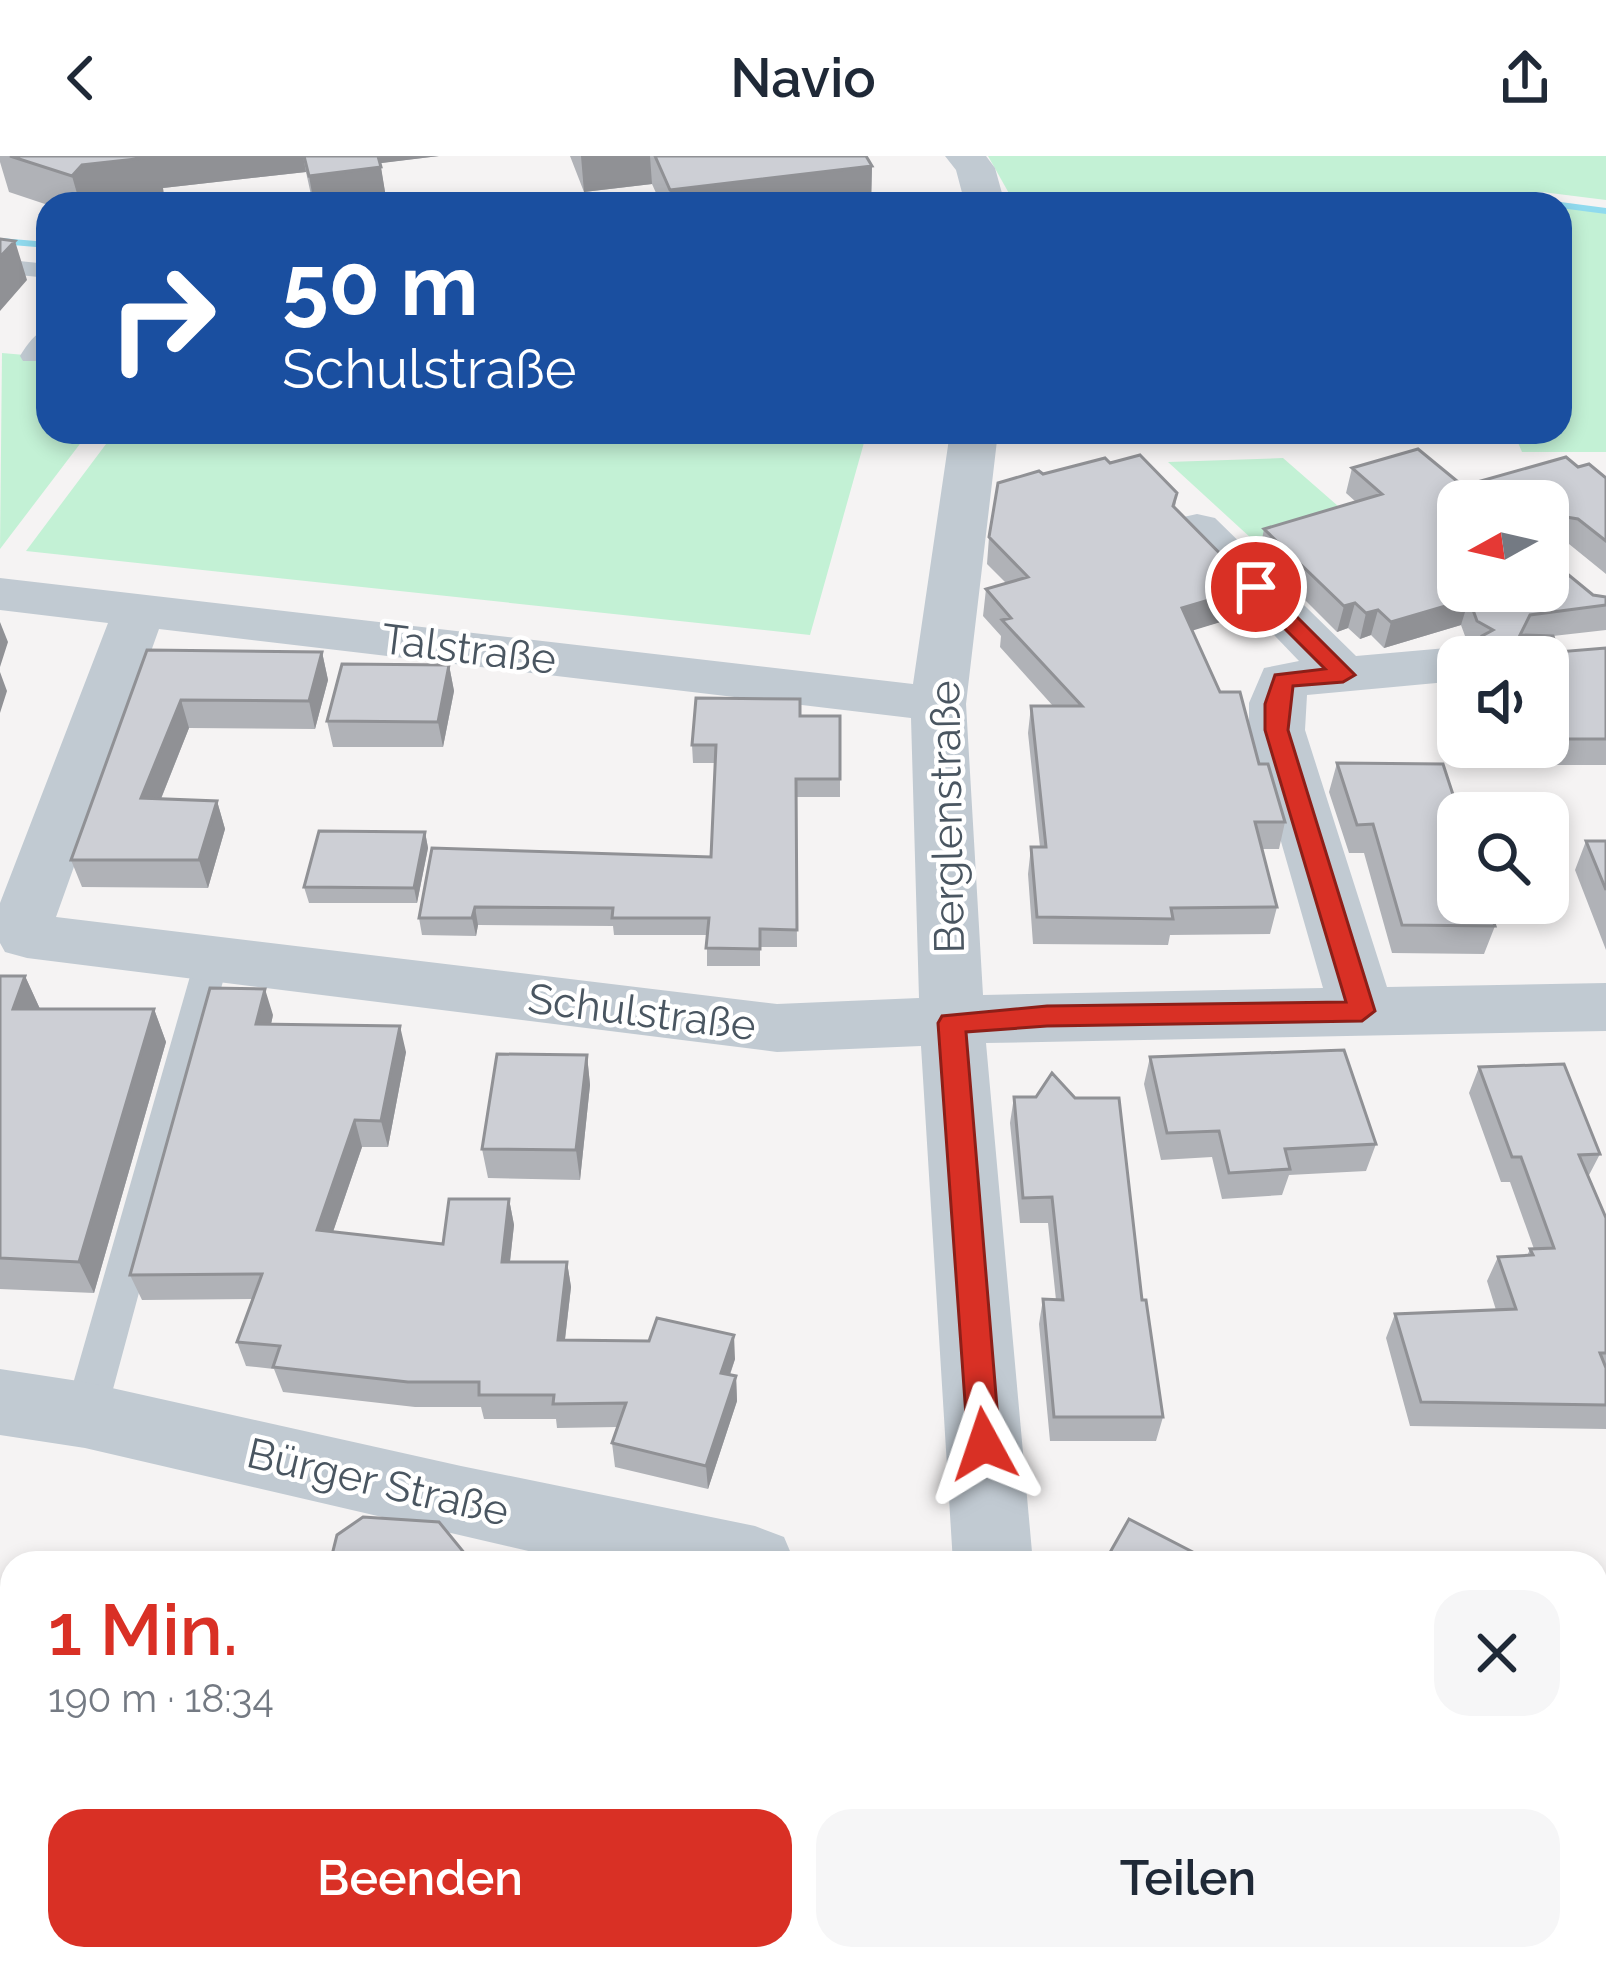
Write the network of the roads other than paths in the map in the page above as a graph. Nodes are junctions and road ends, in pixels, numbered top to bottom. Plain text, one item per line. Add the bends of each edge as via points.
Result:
1 (965, 156) edge
2 (982, 192) edge
3 (0, 266) edge
4 (36, 270) edge
5 (972, 444) edge
6 (1197, 530) edge
7 (0, 595) edge
8 (140, 610) junction
9 (1437, 666) edge
10 (1343, 675) junction
11 (938, 704) junction
12 (212, 959) junction
13 (1606, 1007) edge
14 (1362, 1011) junction
15 (952, 1023) junction
16 (0, 1402) edge
17 (85, 1415) junction
18 (647, 1551) edge
19 (992, 1551) edge

1 - 2 street
3 - 4 lane
5 - 11 street, Berglenstraße
6 - 10 street
7 - 8 street, Talstraße
8 - 11 street, Talstraße
8 - 12 street, Schulstraße via 26,918 27,936
9 - 10 street
10 - 14 street via 1283,680 1277,730
11 - 15 street, Berglenstraße
12 - 15 street, Schulstraße via 777,1028
12 - 17 lane
13 - 14 street, Schulstraße
14 - 15 street, Schulstraße
15 - 19 street, Berglenstraße
16 - 17 street, Bürger Straße
17 - 18 street, Bürger Straße

